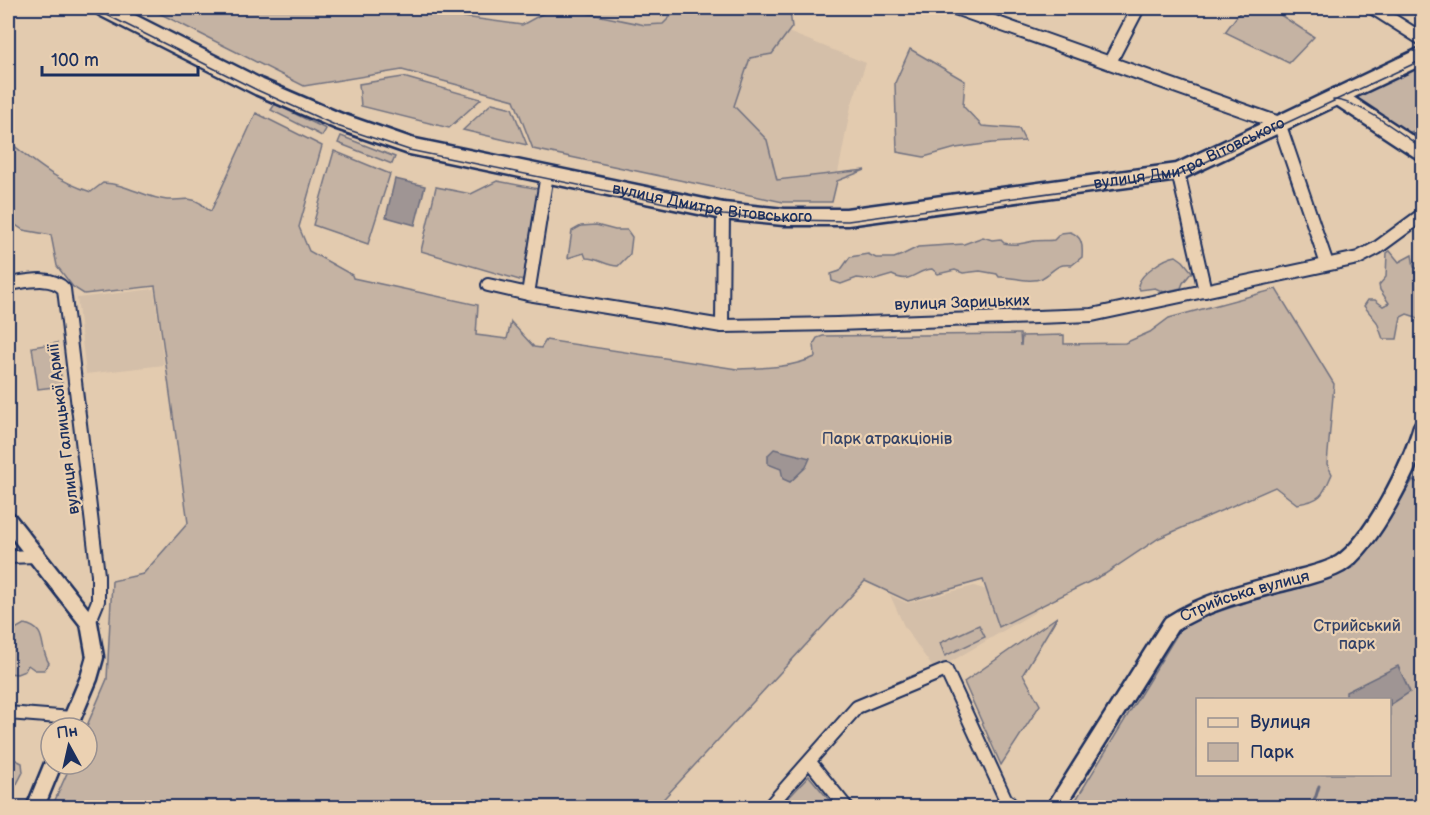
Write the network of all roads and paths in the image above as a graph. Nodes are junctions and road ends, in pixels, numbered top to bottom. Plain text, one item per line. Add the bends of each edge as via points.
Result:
1 (104, 8) edge
2 (955, 8) edge
3 (1138, 8) edge
4 (1373, 8) edge
5 (1422, 39) edge
6 (1422, 56) edge
7 (1110, 62) junction
8 (1337, 96) junction
9 (1279, 123) junction
10 (1422, 152) edge
11 (1179, 172) junction
12 (548, 174) junction
13 (723, 211) junction
14 (1422, 215) edge
15 (1327, 264) junction
16 (8, 284) edge
17 (488, 285) dead end
18 (1205, 291) junction
19 (528, 294) junction
20 (722, 326) junction
21 (1422, 427) edge
22 (8, 520) edge
23 (36, 556) junction
24 (8, 557) edge
25 (89, 623) junction
26 (8, 713) edge
27 (73, 716) edge
28 (39, 718) edge
29 (810, 762) junction
30 (48, 776) edge
31 (1010, 803) edge
32 (35, 807) edge
33 (768, 807) edge
34 (847, 807) edge
35 (1055, 807) edge

1 - 12 main road, вулиця Дмитра Вітовського via 259,87 338,121 410,146
2 - 7 street
3 - 7 street
4 - 5 street
6 - 8 main road, вулиця Дмитра Вітовського
7 - 9 street
8 - 9 main road, вулиця Дмитра Вітовського
8 - 10 main road
9 - 11 main road, вулиця Дмитра Вітовського
9 - 15 street
11 - 13 main road, вулиця Дмитра Вітовського via 848,217 784,217
11 - 18 street
12 - 13 main road, вулиця Дмитра Вітовського
12 - 19 street
13 - 20 street
14 - 15 street, вулиця Зарицьких via 1358,258
15 - 18 street, вулиця Зарицьких
16 - 25 street, вулиця Галицької Армії via 50,280 63,289 98,575 98,601
17 - 19 street, вулиця Зарицьких
18 - 20 street, вулиця Зарицьких via 1092,315
19 - 20 street, вулиця Зарицьких
21 - 35 main road, Стрийська вулиця via 1391,498 1361,544 1340,564 1210,602 1171,624
22 - 23 main road
23 - 24 street
23 - 25 main road
25 - 27 main road via 95,657
26 - 28 street
29 - 31 street via 857,707 946,670
29 - 33 street
29 - 34 street
30 - 32 main road

